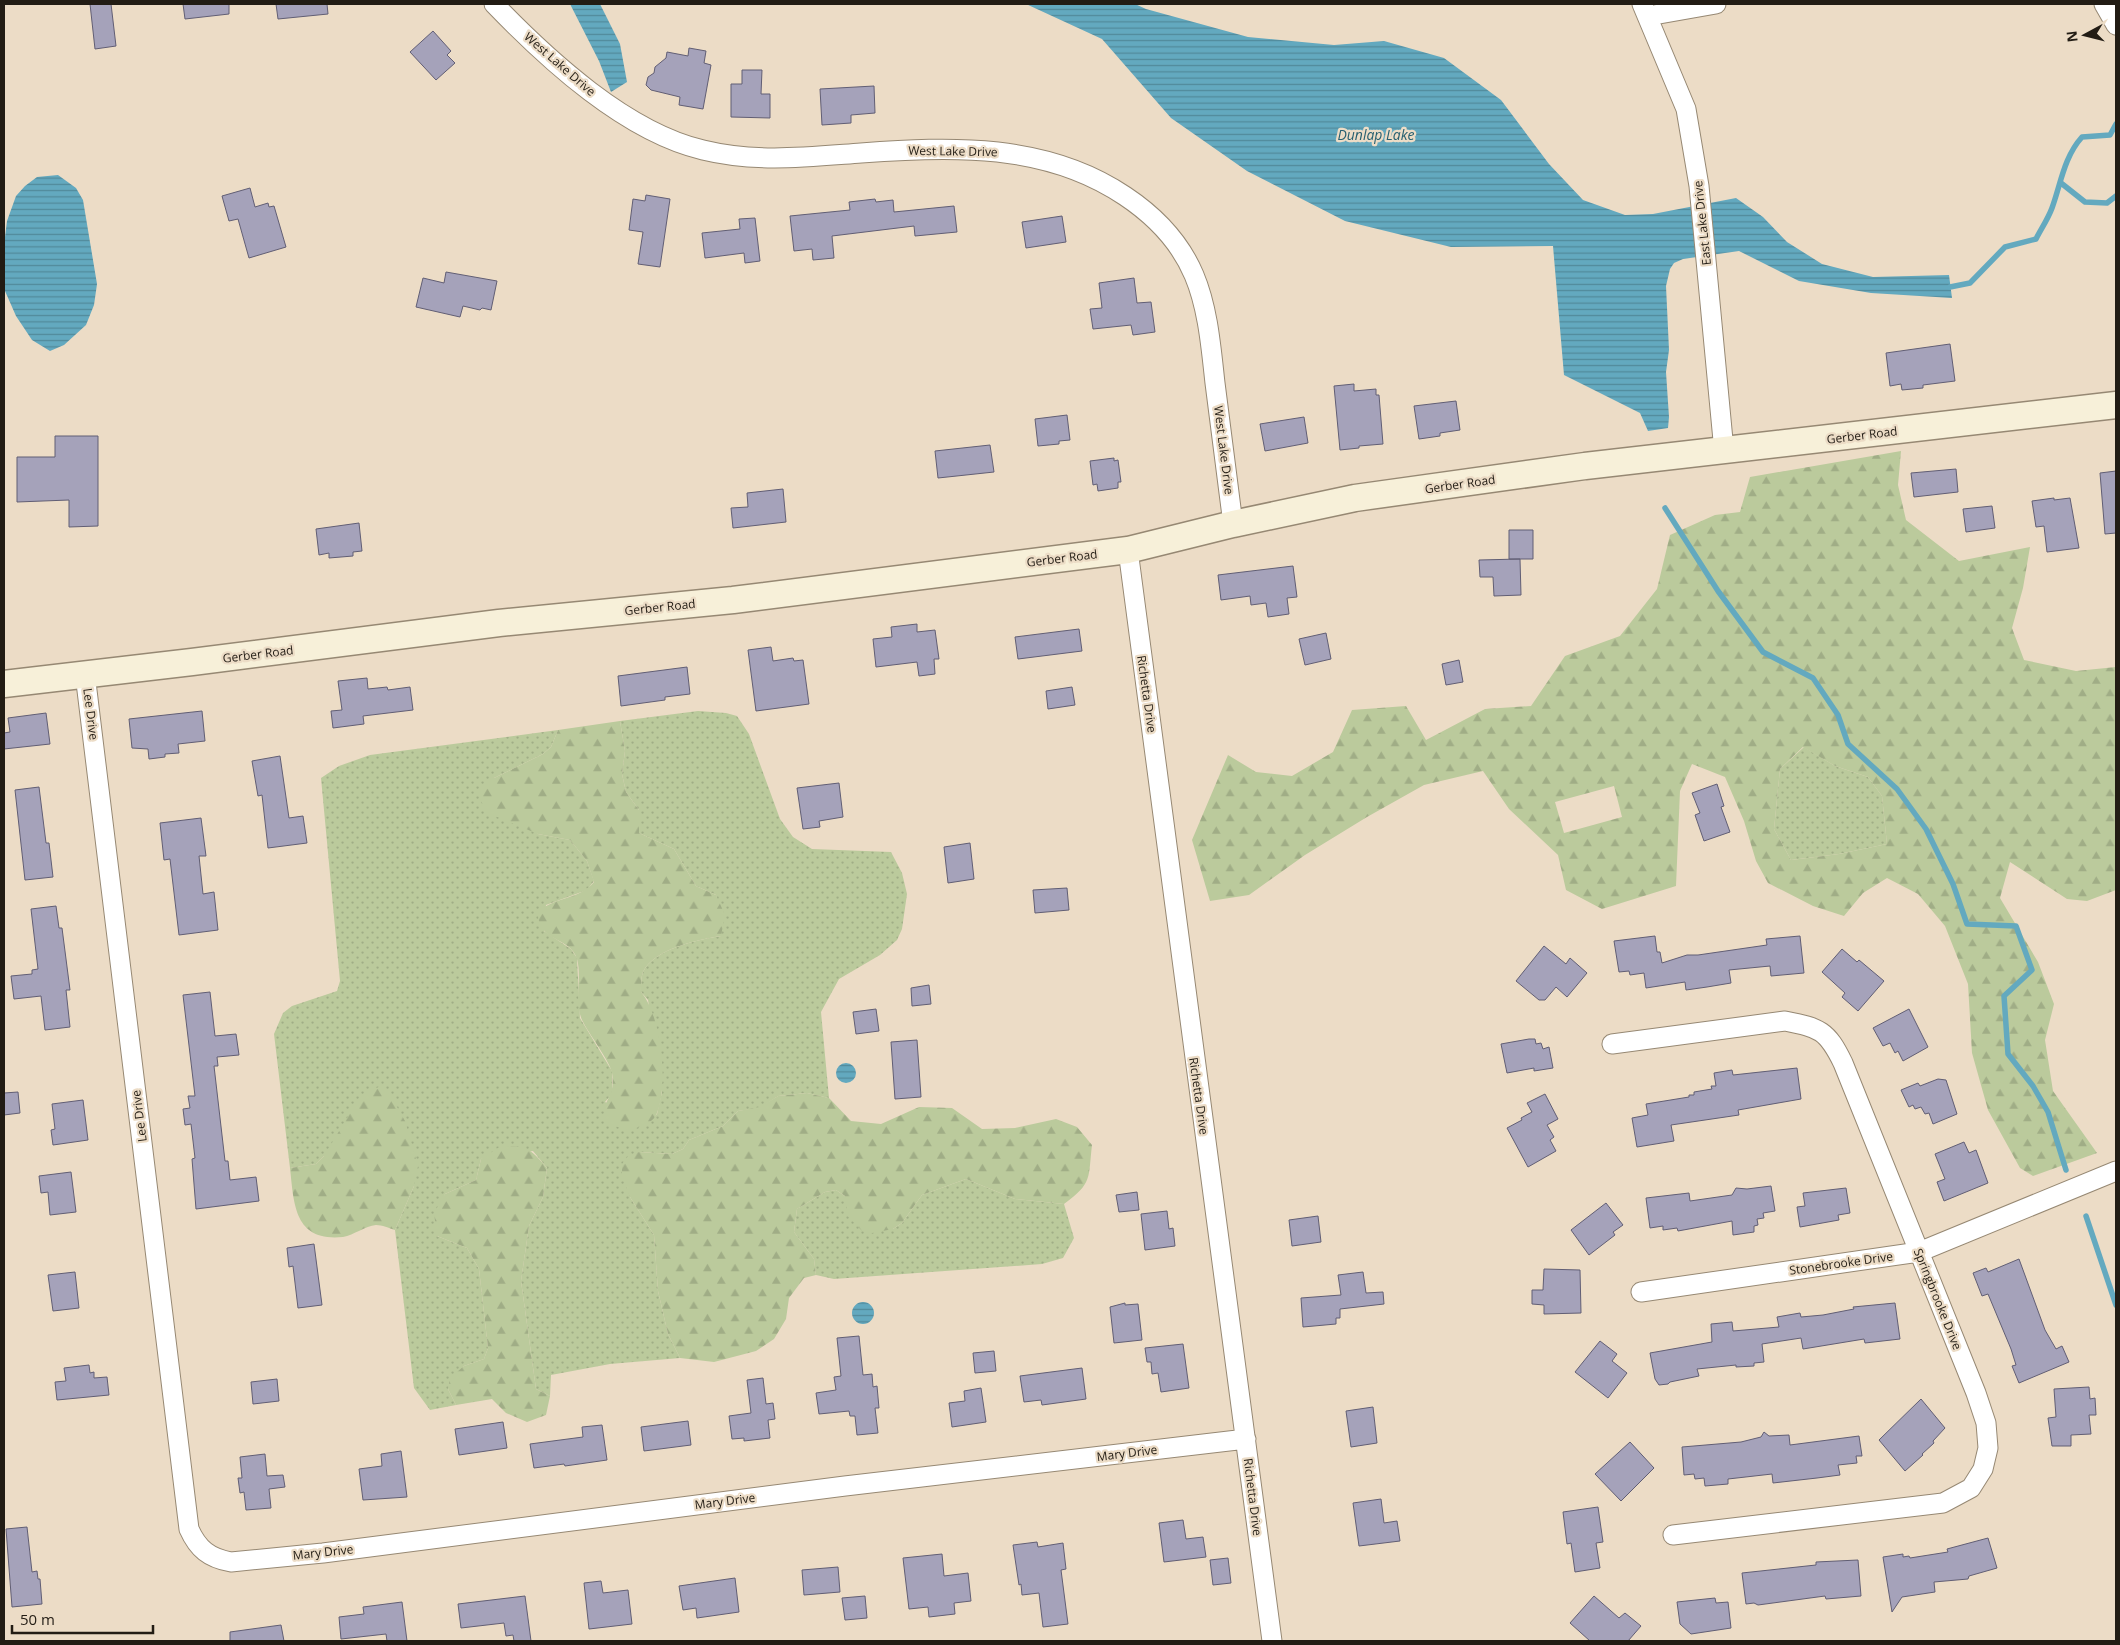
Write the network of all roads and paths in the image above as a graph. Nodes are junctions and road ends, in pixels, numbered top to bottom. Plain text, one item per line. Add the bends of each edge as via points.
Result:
1 (494, 4) edge
2 (1716, 4) edge
3 (2104, 4) edge
4 (1645, 10) edge
5 (2116, 25) edge
6 (2116, 405) edge
7 (1724, 451) junction
8 (1233, 524) junction
9 (1128, 550) junction
10 (85, 674) junction
11 (4, 684) edge
12 (1612, 1044) dead end
13 (2116, 1171) edge
14 (1919, 1252) junction
15 (1641, 1292) dead end
16 (1246, 1439) junction
17 (1673, 1535) dead end
18 (205, 1553) joint
19 (1272, 1641) edge

1 - 8 street, West Lake Drive via 600,99 634,121 701,150 739,157 782,159 890,150 950,149 1024,155 1095,178 1142,208 1174,240 1200,290 1209,335
2 - 4 street
3 - 5 street
4 - 7 street, East Lake Drive via 1686,109 1699,186
6 - 7 street, Gerber Road
7 - 8 street, Gerber Road via 1585,466 1355,498
8 - 9 street, Gerber Road
9 - 10 street, Gerber Road via 732,600 499,623
9 - 16 street, Richetta Drive
10 - 11 street, Gerber Road
10 - 18 street, Lee Drive via 189,1529
12 - 14 street, Springbrooke Drive via 1785,1020 1823,1032 1834,1043 1843,1063
13 - 14 street, Stonebrooke Drive
14 - 15 street, Stonebrooke Drive
14 - 17 street, Springbrooke Drive via 1986,1423 1988,1448 1983,1469 1971,1488 1943,1503
16 - 18 street, Mary Drive via 323,1552 231,1562
16 - 19 street, Richetta Drive

